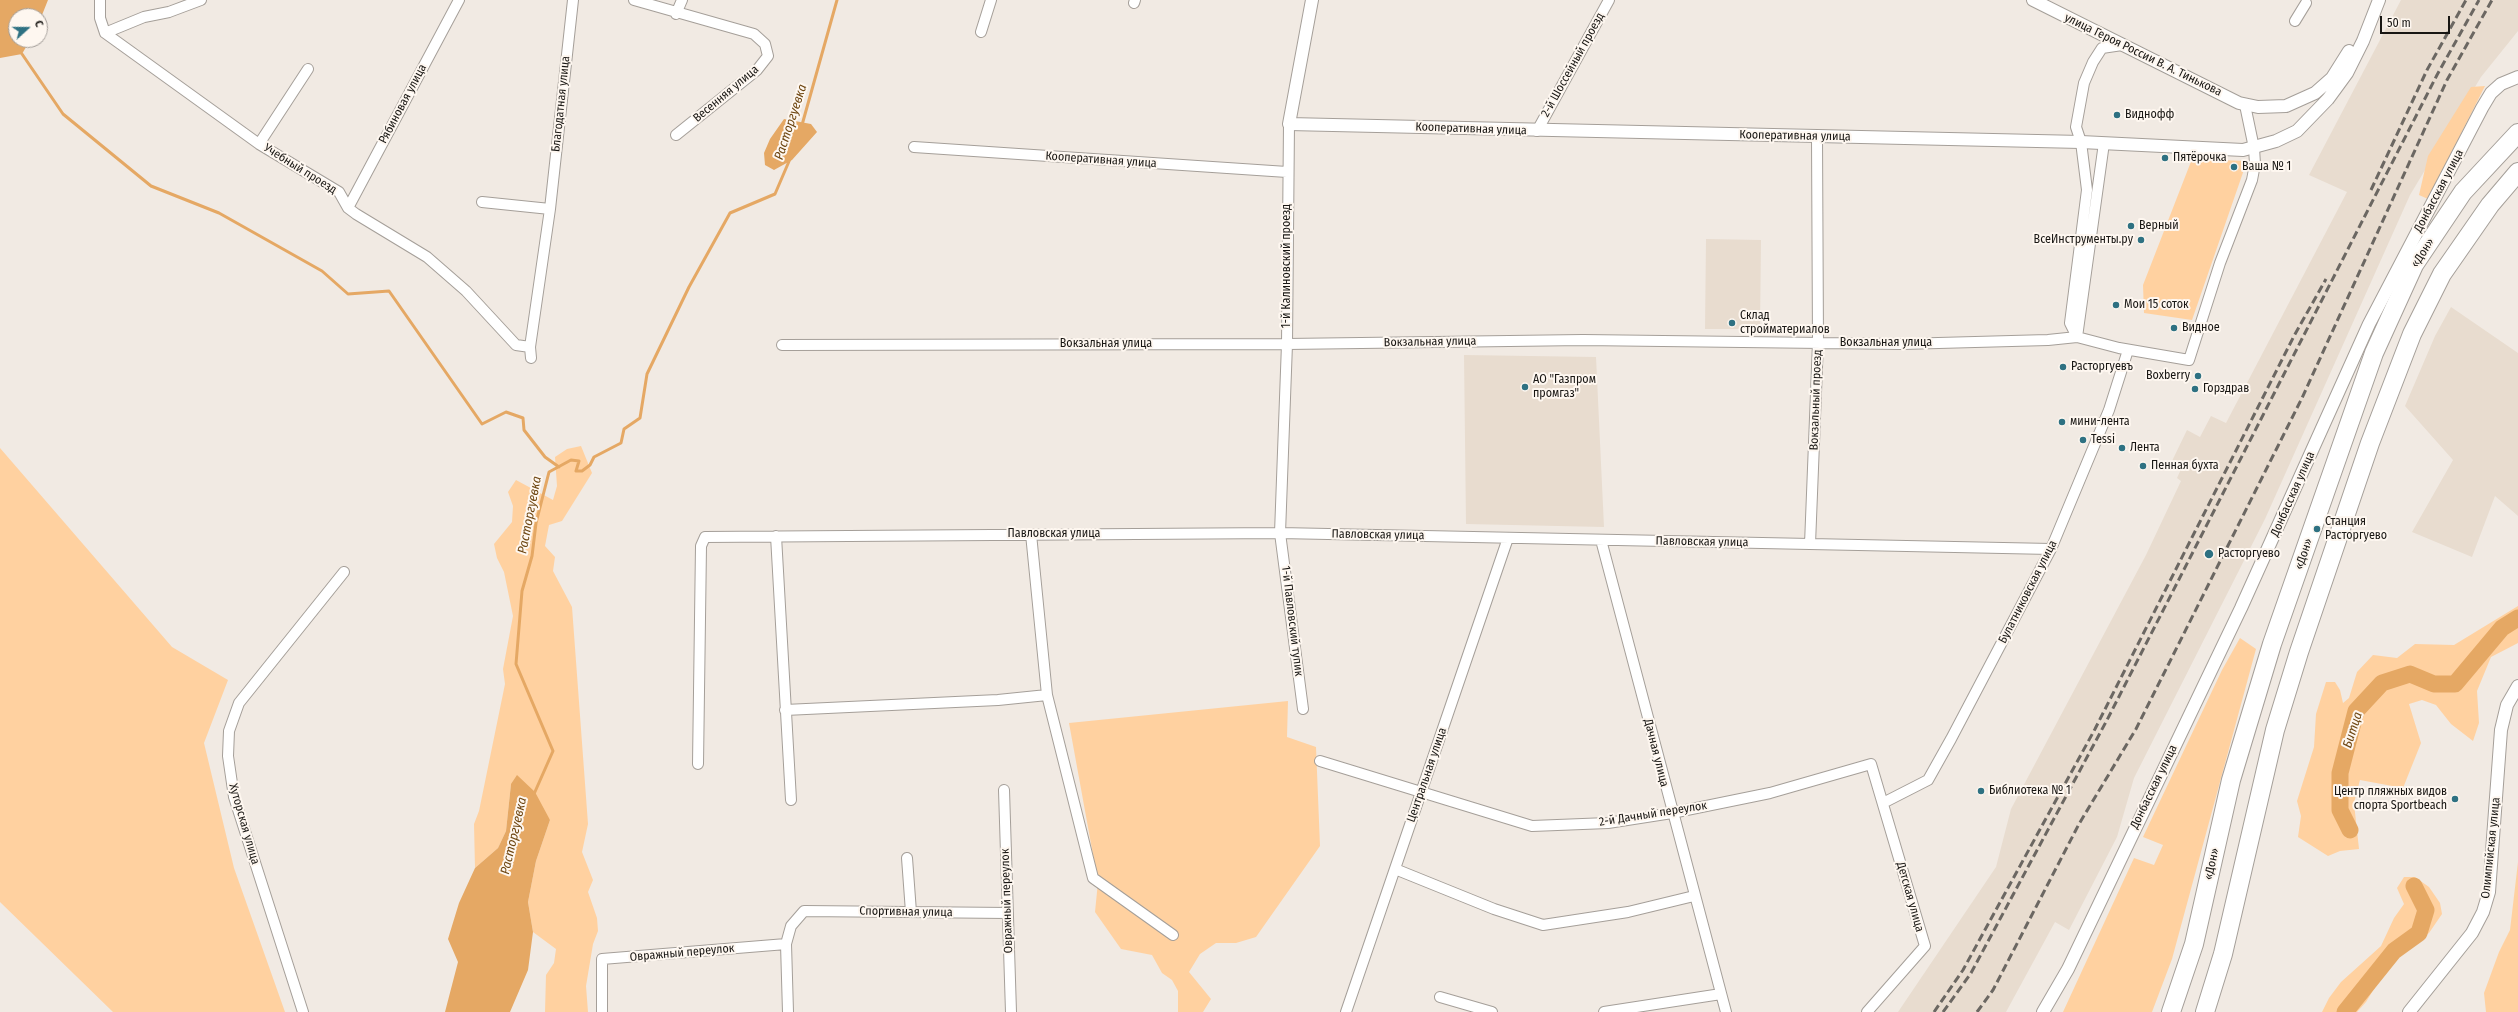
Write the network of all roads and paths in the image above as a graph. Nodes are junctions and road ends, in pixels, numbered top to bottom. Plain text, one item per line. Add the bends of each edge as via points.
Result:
1 (100, 0) edge
2 (201, 0) edge
3 (459, 0) edge
4 (573, 0) edge
5 (634, 0) edge
6 (682, 0) edge
7 (991, 0) edge
8 (1312, 0) edge
9 (1609, 0) edge
10 (2034, 0) edge
11 (2370, 0) edge
12 (2379, 0) edge
13 (2306, 3) dead end
14 (676, 14) junction
15 (2295, 21) dead end
16 (981, 32) dead end
17 (105, 33) junction
18 (2122, 45) junction
19 (308, 69) dead end
20 (2518, 77) edge
21 (2245, 105) junction
22 (1289, 124) junction
23 (1537, 131) junction
24 (2518, 133) edge
25 (676, 135) dead end
26 (1817, 137) junction
27 (2081, 142) junction
28 (2104, 143) junction
29 (259, 144) junction
30 (914, 147) dead end
31 (2254, 148) junction
32 (1287, 172) junction
33 (2518, 172) edge
34 (482, 202) dead end
35 (348, 208) junction
36 (550, 208) junction
37 (2077, 337) junction
38 (1818, 342) junction
39 (1286, 344) junction
40 (782, 345) dead end
41 (530, 347) junction
42 (2128, 350) junction
43 (531, 358) dead end
44 (1280, 533) junction
45 (1031, 534) junction
46 (776, 536) junction
47 (1508, 538) junction
48 (1601, 540) junction
49 (1810, 544) junction
50 (2051, 549) junction
51 (344, 572) dead end
52 (2518, 686) edge
53 (1047, 694) junction
54 (1303, 709) dead end
55 (785, 710) junction
56 (1320, 761) dead end
57 (698, 764) dead end
58 (1871, 764) joint
59 (1004, 790) dead end
60 (1421, 793) junction
61 (791, 800) dead end
62 (1883, 803) junction
63 (1672, 813) junction
64 (907, 858) dead end
65 (1395, 869) junction
66 (1694, 896) junction
67 (911, 912) junction
68 (1008, 913) junction
69 (1173, 935) dead end
70 (786, 944) junction
71 (1721, 994) junction
72 (1440, 997) dead end
73 (303, 1012) edge
74 (602, 1012) edge
75 (788, 1012) edge
76 (1011, 1012) edge
77 (1346, 1012) edge
78 (1492, 1012) edge
79 (1604, 1012) edge
80 (1726, 1012) edge
81 (1867, 1012) edge
82 (2043, 1012) edge
83 (2171, 1012) edge
84 (2205, 1012) edge
85 (2409, 1012) edge

1 - 17 street via 100,18
2 - 17 street via 169,12 144,17
3 - 35 street, Рябиновая улица
4 - 36 street, Благодатная улица
5 - 14 street, Весенняя улица
6 - 14 street
7 - 16 street
8 - 22 street, 1-й Калиновский проезд
9 - 23 street, 2-й Шоссейный проезд
10 - 18 street, улица Героя России В. А. Тинькова
11 - 21 street, улица Героя России В. А. Тинькова via 2345,59 2332,78 2315,93 2286,106 2264,108
12 - 31 street, Кооперативная улица via 2363,41 2346,73 2328,98 2297,131
13 - 15 street
14 - 25 street, Весенняя улица via 754,34 765,44 768,56 757,70
17 - 29 street, Учебный проезд
18 - 21 street, улица Героя России В. А. Тинькова
18 - 27 street via 2102,48 2084,83 2076,127
19 - 29 street
20 - 82 street, Донбасская улица via 2502,84 2491,93 2369,324 2241,608 2068,969
21 - 31 street
22 - 23 street, Кооперативная улица
22 - 32 street, 1-й Калиновский проезд
23 - 26 street, Кооперативная улица
24 - 83 highway, «Дон» via 2463,192 2414,265 2374,353 2272,644 2231,780 2194,944
26 - 27 street, Кооперативная улица
26 - 38 street, Вокзальный проезд
27 - 28 street, Кооперативная улица
27 - 37 street via 2087,190 2070,323
28 - 31 street, Кооперативная улица via 2230,150
28 - 37 street
29 - 35 street, Учебный проезд via 339,192
30 - 32 street, Кооперативная улица
31 - 42 street via 2252,180 2220,262 2189,360
32 - 39 street, 1-й Калиновский проезд
33 - 84 highway via 2490,205 2442,274 2412,334 2370,443 2275,730 2223,954
34 - 36 street
35 - 41 street, Учебный проезд via 427,256 466,291 516,345
36 - 41 street, Благодатная улица
37 - 38 street, Вокзальная улица via 1902,344
37 - 42 street
38 - 39 street, Вокзальная улица via 1583,340
38 - 49 street, Вокзальный проезд
39 - 40 street, Вокзальная улица
39 - 44 street, 1-й Калиновский проезд
41 - 43 street, Благодатная улица
42 - 50 street, Булатниковская улица via 2109,410
44 - 45 street, Павловская улица
44 - 47 street, Павловская улица
44 - 54 street, 1-й Павловский тупик
45 - 46 street, Павловская улица
45 - 53 street
46 - 55 street
46 - 57 street, Павловская улица via 705,537 701,546
47 - 48 street, Павловская улица
47 - 60 street, Центральная улица
48 - 49 street, Павловская улица
48 - 63 street, Дачная улица
49 - 50 street, Павловская улица
50 - 62 street, Булатниковская улица via 1928,780
51 - 73 street, Хуторская улица via 239,704 229,731 228,756 234,797
52 - 85 street, Олимпийская улица via 2507,705 2501,730 2489,892 2483,912 2472,933
53 - 55 street via 998,700
53 - 69 street via 1092,878
55 - 61 street
56 - 60 street, 2-й Дачный переулок
58 - 62 street, Детская улица
58 - 63 street, 2-й Дачный переулок via 1770,793
59 - 68 street, Овражный переулок
60 - 63 street, 2-й Дачный переулок via 1532,826 1608,823
60 - 65 street, Центральная улица
62 - 81 street, Детская улица via 1925,946
63 - 66 street, Дачная улица
64 - 67 street
65 - 66 street via 1494,909 1543,925 1628,912
65 - 77 street, Центральная улица
66 - 71 street, Дачная улица
67 - 68 street, Спортивная улица
67 - 70 street, Спортивная улица via 804,910 791,926
68 - 76 street, Овражный переулок
70 - 74 street, Овражный переулок via 602,959
70 - 75 street
71 - 79 street
71 - 80 street, Дачная улица
72 - 78 street

